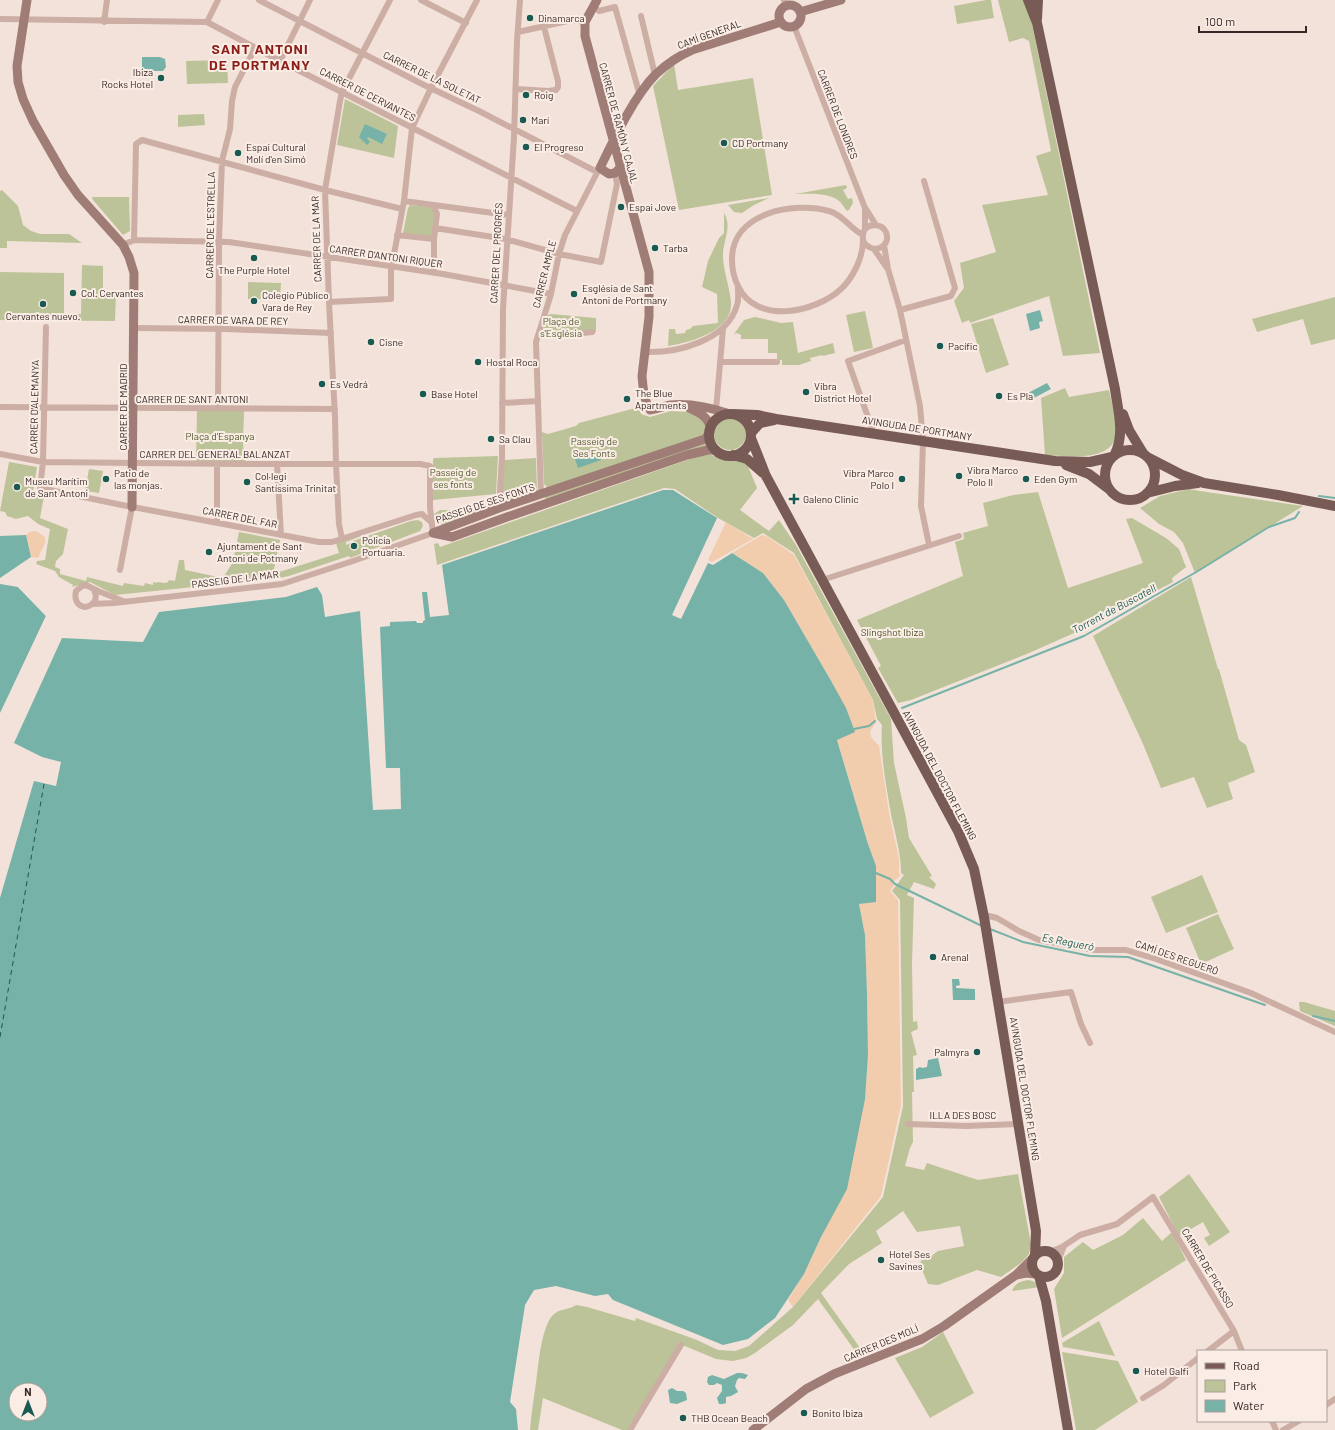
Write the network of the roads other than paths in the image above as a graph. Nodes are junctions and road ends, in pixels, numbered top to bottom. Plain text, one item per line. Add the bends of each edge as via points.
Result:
1 (27, 0) edge
2 (107, 0) edge
3 (218, 0) edge
4 (259, 0) edge
5 (310, 0) edge
6 (390, 0) edge
7 (421, 0) edge
8 (477, 0) edge
9 (520, 0) edge
10 (841, 0) edge
11 (1028, 0) edge
12 (1038, 0) edge
13 (595, 3) edge
14 (785, 3) edge
15 (800, 12) junction
16 (641, 16) dead end
17 (0, 19) edge
18 (24, 20) junction
19 (299, 21) junction
20 (104, 22) junction
21 (207, 22) junction
22 (585, 22) junction
23 (781, 22) junction
24 (466, 23) junction
25 (1037, 23) junction
26 (794, 26) junction
27 (544, 27) junction
28 (518, 32) junction
29 (256, 48) junction
30 (362, 54) junction
31 (280, 61) junction
32 (655, 75) junction
33 (431, 88) junction
34 (516, 89) junction
35 (342, 92) junction
36 (640, 96) junction
37 (412, 128) junction
38 (514, 130) junction
39 (613, 141) junction
40 (606, 155) junction
41 (617, 157) junction
42 (222, 161) junction
43 (599, 170) junction
44 (617, 170) junction
45 (511, 177) junction
46 (924, 181) dead end
47 (325, 190) junction
48 (404, 201) junction
49 (431, 205) junction
50 (865, 208) junction
51 (402, 209) junction
52 (577, 211) junction
53 (508, 215) junction
54 (876, 225) junction
55 (435, 228) junction
56 (397, 234) junction
57 (864, 235) junction
58 (434, 239) junction
59 (506, 239) junction
60 (134, 240) junction
61 (219, 241) junction
62 (884, 245) junction
63 (124, 246) junction
64 (874, 249) junction
65 (559, 254) junction
66 (327, 257) junction
67 (392, 267) junction
68 (888, 269) junction
69 (434, 273) junction
70 (504, 284) junction
71 (738, 287) junction
72 (551, 294) junction
73 (328, 302) junction
74 (900, 310) junction
75 (46, 327) dead end
76 (134, 328) junction
77 (219, 329) junction
78 (723, 329) junction
79 (538, 332) junction
80 (592, 332) dead end
81 (331, 333) junction
82 (906, 340) junction
83 (645, 352) junction
84 (721, 362) junction
85 (777, 362) dead end
86 (1115, 389) junction
87 (538, 401) junction
88 (502, 403) junction
89 (682, 406) junction
90 (0, 407) edge
91 (44, 407) junction
92 (134, 408) junction
93 (218, 408) junction
94 (335, 409) junction
95 (716, 410) junction
96 (732, 414) junction
97 (776, 419) junction
98 (710, 430) junction
99 (874, 434) junction
100 (751, 436) junction
101 (923, 441) junction
102 (716, 450) junction
103 (0, 454) edge
104 (732, 455) junction
105 (1114, 456) junction
106 (1146, 456) junction
107 (1055, 461) junction
108 (43, 462) junction
109 (133, 464) junction
110 (217, 464) junction
111 (277, 464) junction
112 (336, 464) junction
113 (766, 476) junction
114 (1204, 483) junction
115 (40, 488) joint
116 (1109, 489) junction
117 (1147, 493) junction
118 (542, 495) junction
119 (542, 505) junction
120 (1335, 506) edge
121 (132, 507) junction
122 (430, 507) junction
123 (499, 508) junction
124 (422, 514) junction
125 (507, 516) junction
126 (431, 522) junction
127 (217, 523) junction
128 (433, 533) junction
129 (281, 535) junction
130 (959, 536) dead end
131 (342, 539) junction
132 (929, 545) junction
133 (120, 570) dead end
134 (822, 580) junction
135 (94, 590) junction
136 (126, 602) junction
137 (92, 604) junction
138 (985, 924) junction
139 (998, 1002) junction
140 (1335, 1032) edge
141 (1090, 1043) dead end
142 (908, 1124) dead end
143 (1018, 1124) junction
144 (1036, 1231) junction
145 (1065, 1244) junction
146 (1049, 1251) junction
147 (1034, 1256) junction
148 (1058, 1261) junction
149 (1016, 1275) junction
150 (1038, 1275) junction
151 (1050, 1276) junction
152 (1046, 1301) junction
153 (1234, 1331) junction
154 (681, 1345) dead end
155 (1209, 1350) edge
156 (1242, 1350) edge
157 (1197, 1359) edge
158 (1143, 1398) dead end
159 (1297, 1422) edge
160 (631, 1429) edge
161 (753, 1430) edge
162 (1068, 1430) edge
163 (1283, 1430) edge

1 - 18 street
2 - 20 street
3 - 21 street
4 - 19 street, CARRER DE LA SOLETAT
5 - 19 street
6 - 30 street, CARRER DE LA MAR
7 - 24 street
8 - 24 street
9 - 28 street, CARRER DEL PROGRÉS
10 - 15 street
11 - 25 main road
12 - 25 main road
13 - 22 street
13 - 36 street via 599,11 614,7
14 - 15 street via 794,6
14 - 23 street via 780,13
15 - 26 street via 800,20
16 - 32 street
17 - 18 street, CARRER DE CERVANTES
18 - 20 street, CARRER DE CERVANTES
18 - 63 street via 17,66 18,82 29,113 64,176
19 - 30 street, CARRER DE LA SOLETAT
19 - 31 street
20 - 21 street, CARRER DE CERVANTES
21 - 29 street, CARRER DE CERVANTES
22 - 27 street via 572,20
22 - 39 street, CARRER DE RAMÓN Y CAJAL via 585,36
23 - 26 street via 787,26
23 - 32 street, CAMÍ GENERAL via 692,50 678,57
24 - 33 street
25 - 86 main road
26 - 50 street, CARRER DE LONDRES
27 - 28 street
27 - 34 street via 558,87 556,90 548,91
28 - 34 street, CARRER DEL PROGRÉS
29 - 31 street, CARRER DE CERVANTES
29 - 42 street, CARRER DE L'ESTRELLA via 235,87 230,129
30 - 33 street, CARRER DE LA SOLETAT
30 - 35 street, CARRER DE LA MAR
31 - 35 street, CARRER DE CERVANTES
32 - 36 street, CAMÍ GENERAL
33 - 37 street
33 - 38 street, CARRER DE LA SOLETAT
34 - 38 street, CARRER DEL PROGRÉS
35 - 37 street, CARRER DE CERVANTES
35 - 47 street, CARRER DE LA MAR
36 - 39 street, CAMÍ GENERAL
37 - 45 street, CARRER DE CERVANTES
37 - 48 street
38 - 43 street, CARRER DE LA SOLETAT
38 - 45 street, CARRER DEL PROGRÉS
39 - 40 street, CARRER AMPLE
39 - 41 street, CARRER DE RAMÓN Y CAJAL
40 - 41 street
40 - 43 street, CARRER AMPLE
41 - 44 street, CARRER DE RAMÓN Y CAJAL
42 - 47 street
42 - 60 street via 142,140 136,144
42 - 61 street, CARRER DE L'ESTRELLA
43 - 44 street via 609,174
43 - 52 street, CARRER AMPLE
44 - 65 street via 617,184 602,262
44 - 83 street, CARRER DE RAMÓN Y CAJAL via 649,272 649,317
45 - 52 street, CARRER DE CERVANTES
45 - 53 street, CARRER DEL PROGRÉS
46 - 74 street via 955,288 951,296
47 - 51 street
47 - 66 street, CARRER DE LA MAR
48 - 49 street
48 - 51 street
49 - 53 street
49 - 55 street via 436,211
50 - 54 street, CARRER DE LONDRES
50 - 57 street, CARRER DE LONDRES
51 - 56 street
52 - 65 street, CARRER AMPLE
53 - 59 street, CARRER DEL PROGRÉS
54 - 57 street via 870,226
54 - 62 street via 886,233
55 - 58 street
55 - 59 street
56 - 58 street
56 - 67 street
57 - 64 street via 869,248
57 - 71 street via 858,265 853,275 841,290 808,307 786,312 761,308 748,300
57 - 71 street via 831,211 807,207 772,212 744,229 734,244 732,259
58 - 69 street
59 - 65 street
59 - 70 street, CARRER DEL PROGRÉS
60 - 61 street, CARRER D'ANTONI RIQUER
60 - 63 street
61 - 66 street, CARRER D'ANTONI RIQUER
61 - 77 street, CARRER DE L'ESTRELLA
62 - 64 street
62 - 68 street
63 - 76 street, CARRER DE MADRID via 134,273
64 - 68 street
65 - 72 street, CARRER AMPLE
66 - 67 street, CARRER D'ANTONI RIQUER
66 - 73 street, CARRER DE LA MAR
67 - 69 street, CARRER D'ANTONI RIQUER
67 - 73 street via 392,299
68 - 74 street
69 - 70 street, CARRER D'ANTONI RIQUER
70 - 72 street, CARRER D'ANTONI RIQUER
70 - 88 street, CARRER DEL PROGRÉS
71 - 78 street via 738,304
72 - 79 street, CARRER AMPLE
73 - 81 street, CARRER DE LA MAR
74 - 82 street
75 - 91 street, CARRER D'ALEMANYA
76 - 77 street, CARRER DE VARA DE REY
76 - 92 street, CARRER DE MADRID
77 - 81 street, CARRER DE VARA DE REY
77 - 93 street, CARRER DE L'ESTRELLA
78 - 83 street via 690,346
78 - 84 street
79 - 80 street via 564,335
79 - 87 street, CARRER AMPLE
81 - 94 street, CARRER DE LA MAR
82 - 99 street via 848,361
82 - 101 street via 920,406
83 - 89 street, CARRER DE RAMÓN Y CAJAL via 642,385 650,410 671,405
84 - 85 street
84 - 95 street
86 - 105 main road via 1121,432
86 - 106 main road via 1129,430
87 - 88 street
87 - 118 street, CARRER AMPLE
88 - 123 street, CARRER DEL PROGRÉS
89 - 95 street, CARRER DE RAMÓN Y CAJAL
89 - 98 street, CARRER DE RAMÓN Y CAJAL via 703,415
90 - 91 street, CARRER DE SANT ANTONI
91 - 92 street, CARRER DE SANT ANTONI
91 - 108 street, CARRER D'ALEMANYA
92 - 93 street, CARRER DE SANT ANTONI
92 - 109 street, CARRER DE MADRID
93 - 94 street, CARRER DE SANT ANTONI
94 - 112 street, CARRER DE LA MAR
95 - 96 street, CARRER DE RAMÓN Y CAJAL
96 - 97 main road, AVINGUDA DE PORTMANY
96 - 98 main road via 718,418
96 - 100 main road via 746,420 750,426
97 - 99 main road, AVINGUDA DE PORTMANY
97 - 100 main road, AVINGUDA DE PORTMANY via 762,422 754,428
98 - 102 main road via 710,440
98 - 118 street, PASSEIG DE SES FONTS via 705,439
99 - 101 main road, AVINGUDA DE PORTMANY
100 - 104 main road via 744,450
100 - 113 main road, AVINGUDA DEL DOCTOR FLEMING
101 - 107 main road, AVINGUDA DE PORTMANY
101 - 132 street via 921,506
102 - 104 main road
102 - 119 street, PASSEIG DE SES FONTS via 687,455
103 - 108 street, CARRER DEL GENERAL BALANZAT
104 - 113 main road, AVINGUDA DEL DOCTOR FLEMING via 747,459
105 - 106 main road via 1124,450 1134,450
105 - 107 main road, AVINGUDA DE PORTMANY via 1090,462
105 - 116 main road via 1107,464 1105,473
106 - 114 main road via 1182,475
106 - 117 main road via 1154,466 1155,476 1153,486
107 - 116 main road, AVINGUDA DE PORTMANY via 1083,472
108 - 109 street, CARRER DEL GENERAL BALANZAT
108 - 115 street, CARRER D'ALEMANYA
109 - 110 street, CARRER DEL GENERAL BALANZAT
109 - 121 street, CARRER DE MADRID
110 - 111 street, CARRER DEL GENERAL BALANZAT
110 - 127 street
111 - 112 street, CARRER DEL GENERAL BALANZAT
111 - 129 street
112 - 122 street, CARRER DEL GENERAL BALANZAT via 430,466
112 - 131 street, CARRER DE LA MAR
113 - 134 main road, AVINGUDA DEL DOCTOR FLEMING
114 - 117 main road via 1179,485
114 - 120 main road
115 - 121 street, CARRER DEL FAR
116 - 117 main road via 1127,500 1140,498
118 - 119 street
118 - 123 street, PASSEIG DE SES FONTS
119 - 125 street, PASSEIG DE SES FONTS
121 - 127 street, CARRER DEL FAR
121 - 133 street, CARRER DE MADRID
122 - 124 street
122 - 126 street
123 - 125 street
123 - 128 street, PASSEIG DE SES FONTS
124 - 126 street
124 - 131 street, CARRER DEL FAR
125 - 128 street, PASSEIG DE SES FONTS via 452,537
126 - 128 street
127 - 129 street, CARRER DEL FAR
128 - 136 street, PASSEIG DE LA MAR via 282,584
129 - 131 street, CARRER DEL FAR via 319,542
130 - 132 street
132 - 134 street
134 - 138 main road, AVINGUDA DEL DOCTOR FLEMING via 958,831 974,869
135 - 136 street, PASSEIG DE LA MAR
135 - 137 street via 96,600
135 - 137 street via 82,586 75,595 75,600 82,606
136 - 137 street, PASSEIG DE LA MAR
138 - 139 main road, AVINGUDA DEL DOCTOR FLEMING
138 - 140 street, CAMÍ DES REGUERÓ via 989,916 1039,940 1095,950 1126,950 1156,959 1251,993
139 - 141 street via 1071,992
139 - 143 main road, AVINGUDA DEL DOCTOR FLEMING
142 - 143 street, ILLA DES BOSC
143 - 144 main road, AVINGUDA DEL DOCTOR FLEMING
144 - 146 main road, AVINGUDA DEL DOCTOR FLEMING
144 - 147 main road, AVINGUDA DEL DOCTOR FLEMING
145 - 146 street
145 - 148 street
145 - 153 street, CARRER DE PICASSO via 1080,1235 1117,1224 1153,1197
146 - 147 main road via 1041,1251
146 - 148 main road, AVINGUDA DEL DOCTOR FLEMING
147 - 149 street, CARRER DES MOLÍ
147 - 150 main road, AVINGUDA DEL DOCTOR FLEMING via 1032,1266
148 - 151 main road, AVINGUDA DEL DOCTOR FLEMING via 1056,1272
149 - 150 street
149 - 161 street, CARRER DES MOLÍ via 922,1339 834,1374 806,1389
150 - 151 main road
150 - 152 main road, AVINGUDA DEL DOCTOR FLEMING
151 - 152 main road, AVINGUDA DEL DOCTOR FLEMING
152 - 162 main road, AVINGUDA DEL DOCTOR FLEMING
153 - 155 street
153 - 156 street, CARRER DE PICASSO
154 - 160 street
157 - 158 street
159 - 163 street

